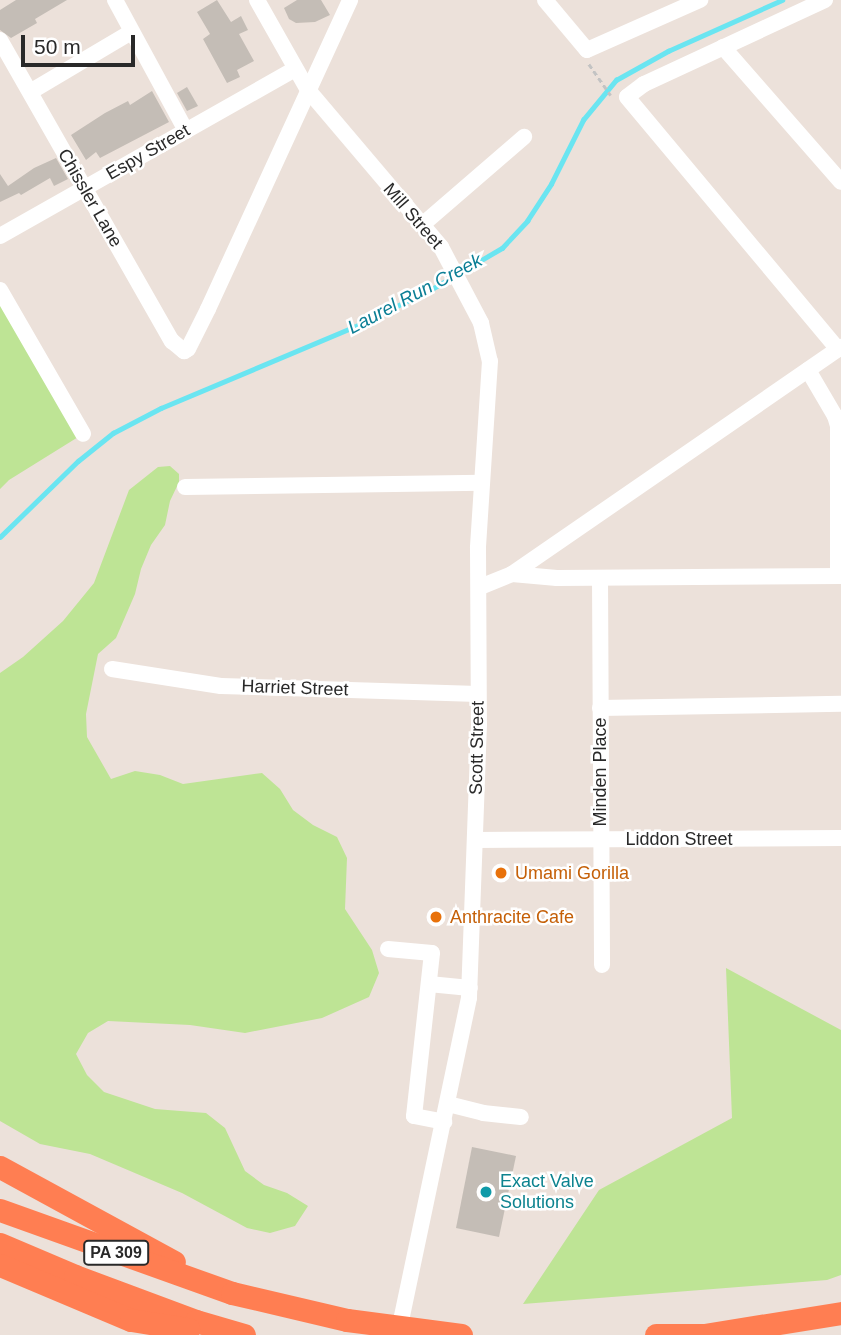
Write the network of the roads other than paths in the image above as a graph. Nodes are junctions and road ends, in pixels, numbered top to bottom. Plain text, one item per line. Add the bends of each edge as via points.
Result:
1 (115, 0) edge
2 (257, 0) edge
3 (351, 0) edge
4 (545, 0) edge
5 (700, 0) edge
6 (825, 0) edge
7 (131, 32) junction
8 (0, 40) edge
9 (723, 47) junction
10 (295, 69) junction
11 (308, 90) junction
12 (30, 92) junction
13 (186, 131) junction
14 (524, 137) dead end
15 (841, 182) edge
16 (85, 188) junction
17 (422, 225) junction
18 (0, 236) edge
19 (0, 290) edge
20 (840, 348) edge
21 (808, 370) junction
22 (83, 434) dead end
23 (482, 483) junction
24 (186, 486) dead end
25 (512, 574) junction
26 (840, 576) edge
27 (600, 578) junction
28 (480, 587) junction
29 (113, 668) dead end
30 (478, 694) junction
31 (841, 704) edge
32 (600, 708) junction
33 (841, 838) edge
34 (601, 839) junction
35 (475, 841) junction
36 (388, 949) dead end
37 (602, 965) dead end
38 (429, 984) junction
39 (470, 988) junction
40 (448, 1104) junction
41 (522, 1117) dead end
42 (444, 1122) junction
43 (0, 1167) edge
44 (0, 1210) edge
45 (0, 1244) edge
46 (0, 1265) edge
47 (232, 1293) junction
48 (841, 1313) edge
49 (233, 1335) edge
50 (244, 1335) edge
51 (398, 1335) edge
52 (461, 1335) edge
53 (656, 1335) edge

1 - 7 street
2 - 10 street, Mill Street
3 - 11 street
4 - 5 street via 587,50
6 - 9 street
7 - 12 street
7 - 13 street
8 - 12 street, Chissler Lane
9 - 15 street
9 - 20 street via 644,84 627,97
10 - 11 street, Mill Street
10 - 13 street, Espy Street
11 - 16 street, Chissler Lane via 208,309 184,351 172,341
11 - 17 street, Mill Street
12 - 16 street, Chissler Lane
13 - 16 street, Espy Street
14 - 17 street
16 - 18 street, Espy Street
17 - 23 street, Mill Street via 450,261 488,341
19 - 22 street
20 - 21 street
21 - 25 street
21 - 26 street via 838,426
23 - 24 street
23 - 28 street, Mill Street
25 - 27 street
25 - 28 street
26 - 27 street
27 - 32 street, Minden Place
28 - 30 street, Scott Street
29 - 30 street, Harriet Street via 221,686
30 - 35 street, Scott Street
31 - 32 street
32 - 34 street, Minden Place
33 - 34 street, Liddon Street
34 - 35 street, Liddon Street
34 - 37 street, Minden Place
35 - 39 street, Scott Street
36 - 38 street via 432,953
38 - 39 street
38 - 42 street via 414,1116
39 - 40 street, Scott Street
40 - 41 street
40 - 42 street, Scott Street
42 - 51 street, Scott Street
43 - 47 highway
44 - 47 highway, PA 309
45 - 50 highway, PA 309 via 75,1276
46 - 49 highway via 131,1320
47 - 52 highway, PA 309 via 347,1320
48 - 53 highway via 704,1335

